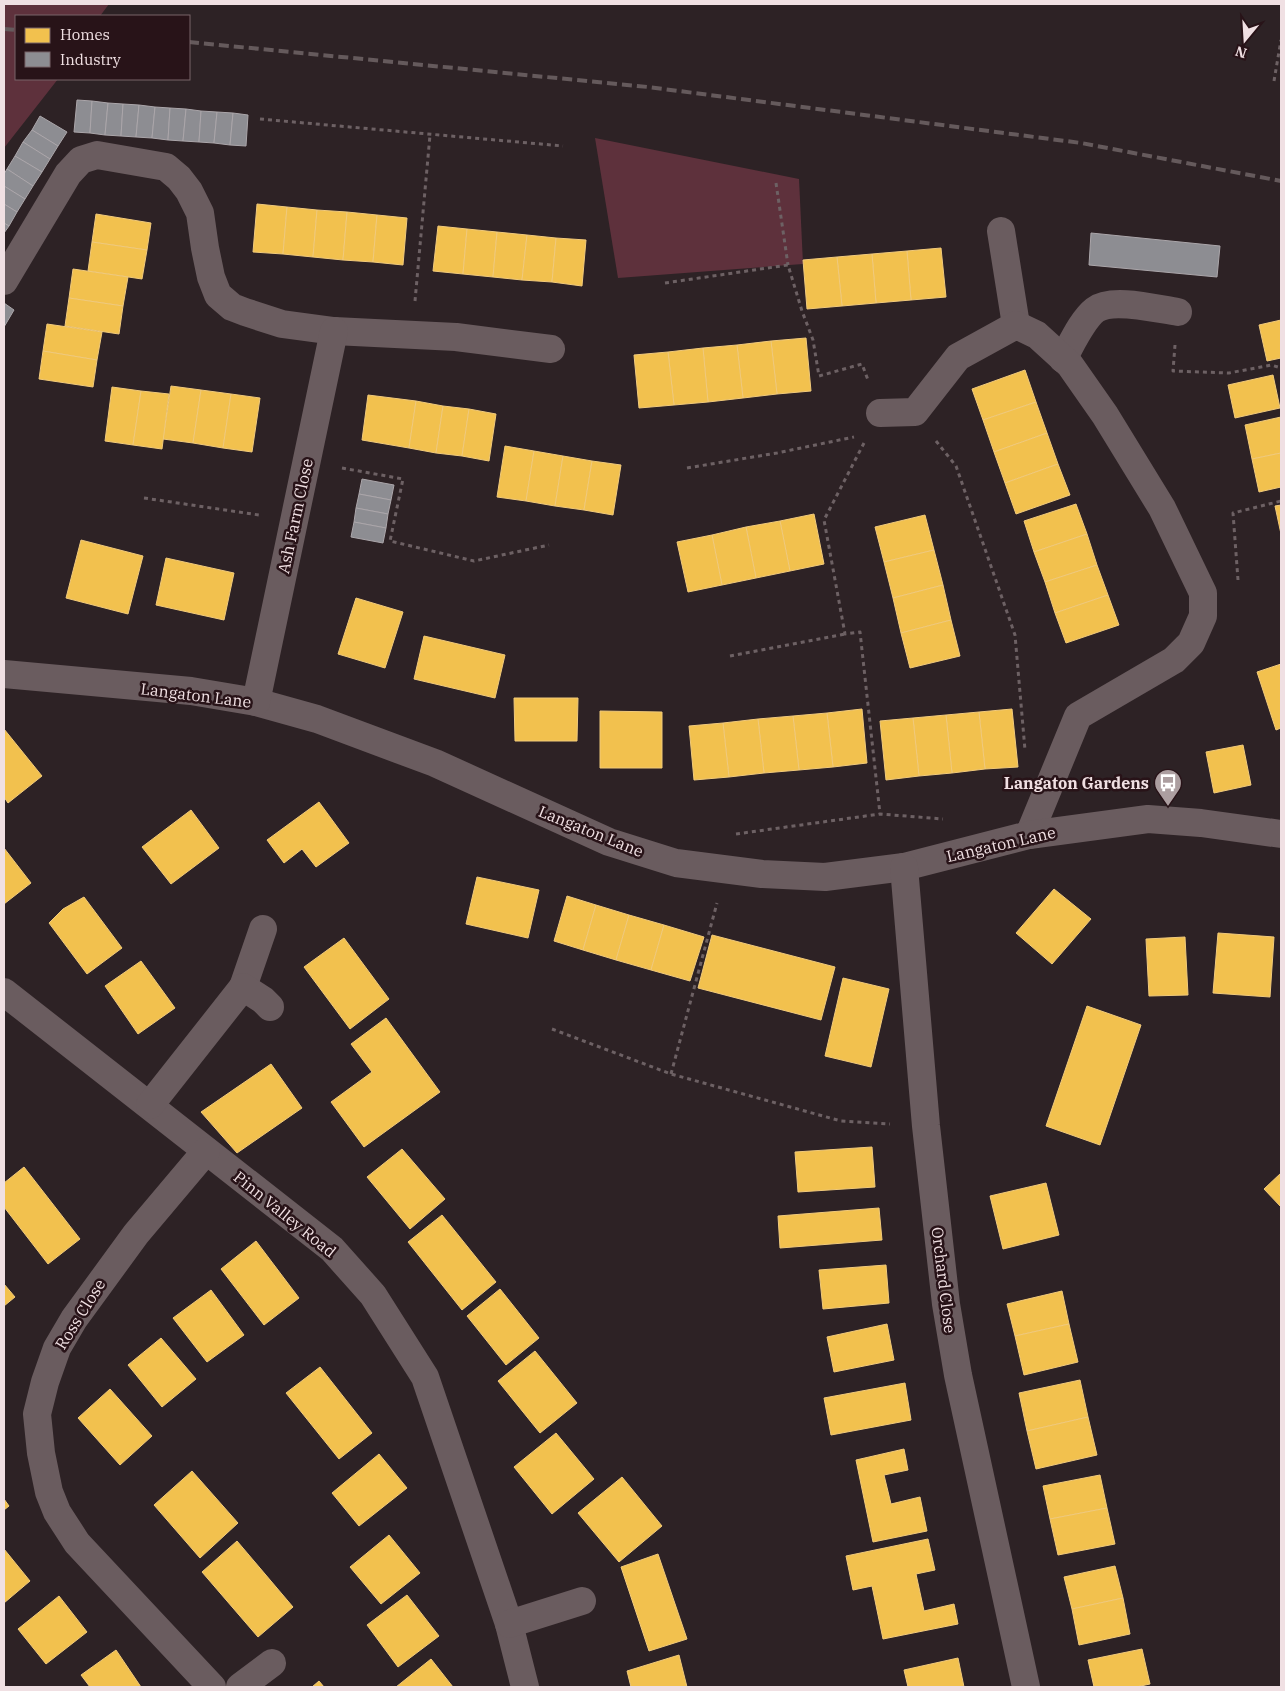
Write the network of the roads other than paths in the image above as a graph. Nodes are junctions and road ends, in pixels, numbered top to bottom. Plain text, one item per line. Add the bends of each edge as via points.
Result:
1 (1001, 231) dead end
2 (4, 280) edge
3 (1178, 312) road end
4 (1016, 325) junction
5 (334, 331) junction
6 (551, 349) dead end
7 (1063, 359) junction
8 (874, 423) road end
9 (4, 674) edge
10 (256, 702) junction
11 (1281, 834) edge
12 (1029, 835) junction
13 (904, 867) junction
14 (262, 929) dead end
15 (243, 987) junction
16 (4, 992) edge
17 (270, 1007) dead end
18 (150, 1105) junction
19 (206, 1151) junction
20 (582, 1601) dead end
21 (509, 1624) junction
22 (272, 1663) dead end
23 (212, 1687) edge
24 (240, 1687) edge
25 (526, 1687) edge
26 (1026, 1687) edge

1 - 4 street
2 - 5 street via 68,174 81,160 97,155 166,167 180,178 200,212 211,277 218,294 232,307 282,324
3 - 7 street via 1115,303 1096,309
4 - 7 street via 1037,335
4 - 8 street via 958,356 915,412
5 - 6 street via 456,337
5 - 10 street, Ash Farm Close
7 - 12 street via 1105,415 1162,508 1203,593 1203,616 1191,643 1174,660 1078,716
9 - 10 street, Langaton Lane via 191,691
10 - 13 street, Langaton Lane via 317,719 435,763 609,842 676,863 762,874 825,877
11 - 12 street, Langaton Lane via 1148,820
12 - 13 street, Langaton Lane
13 - 26 street, Orchard Close via 926,1126 946,1304 958,1375
14 - 15 street
15 - 17 street
15 - 18 street
16 - 18 street, Pinn Valley Road
18 - 19 street, Pinn Valley Road
19 - 21 street, Pinn Valley Road via 332,1248 373,1295 425,1377
19 - 23 street, Ross Close via 136,1234 74,1319 57,1348 44,1382 37,1414 41,1453 57,1512 77,1543
20 - 21 street
21 - 25 street, Pinn Valley Road
22 - 24 street

